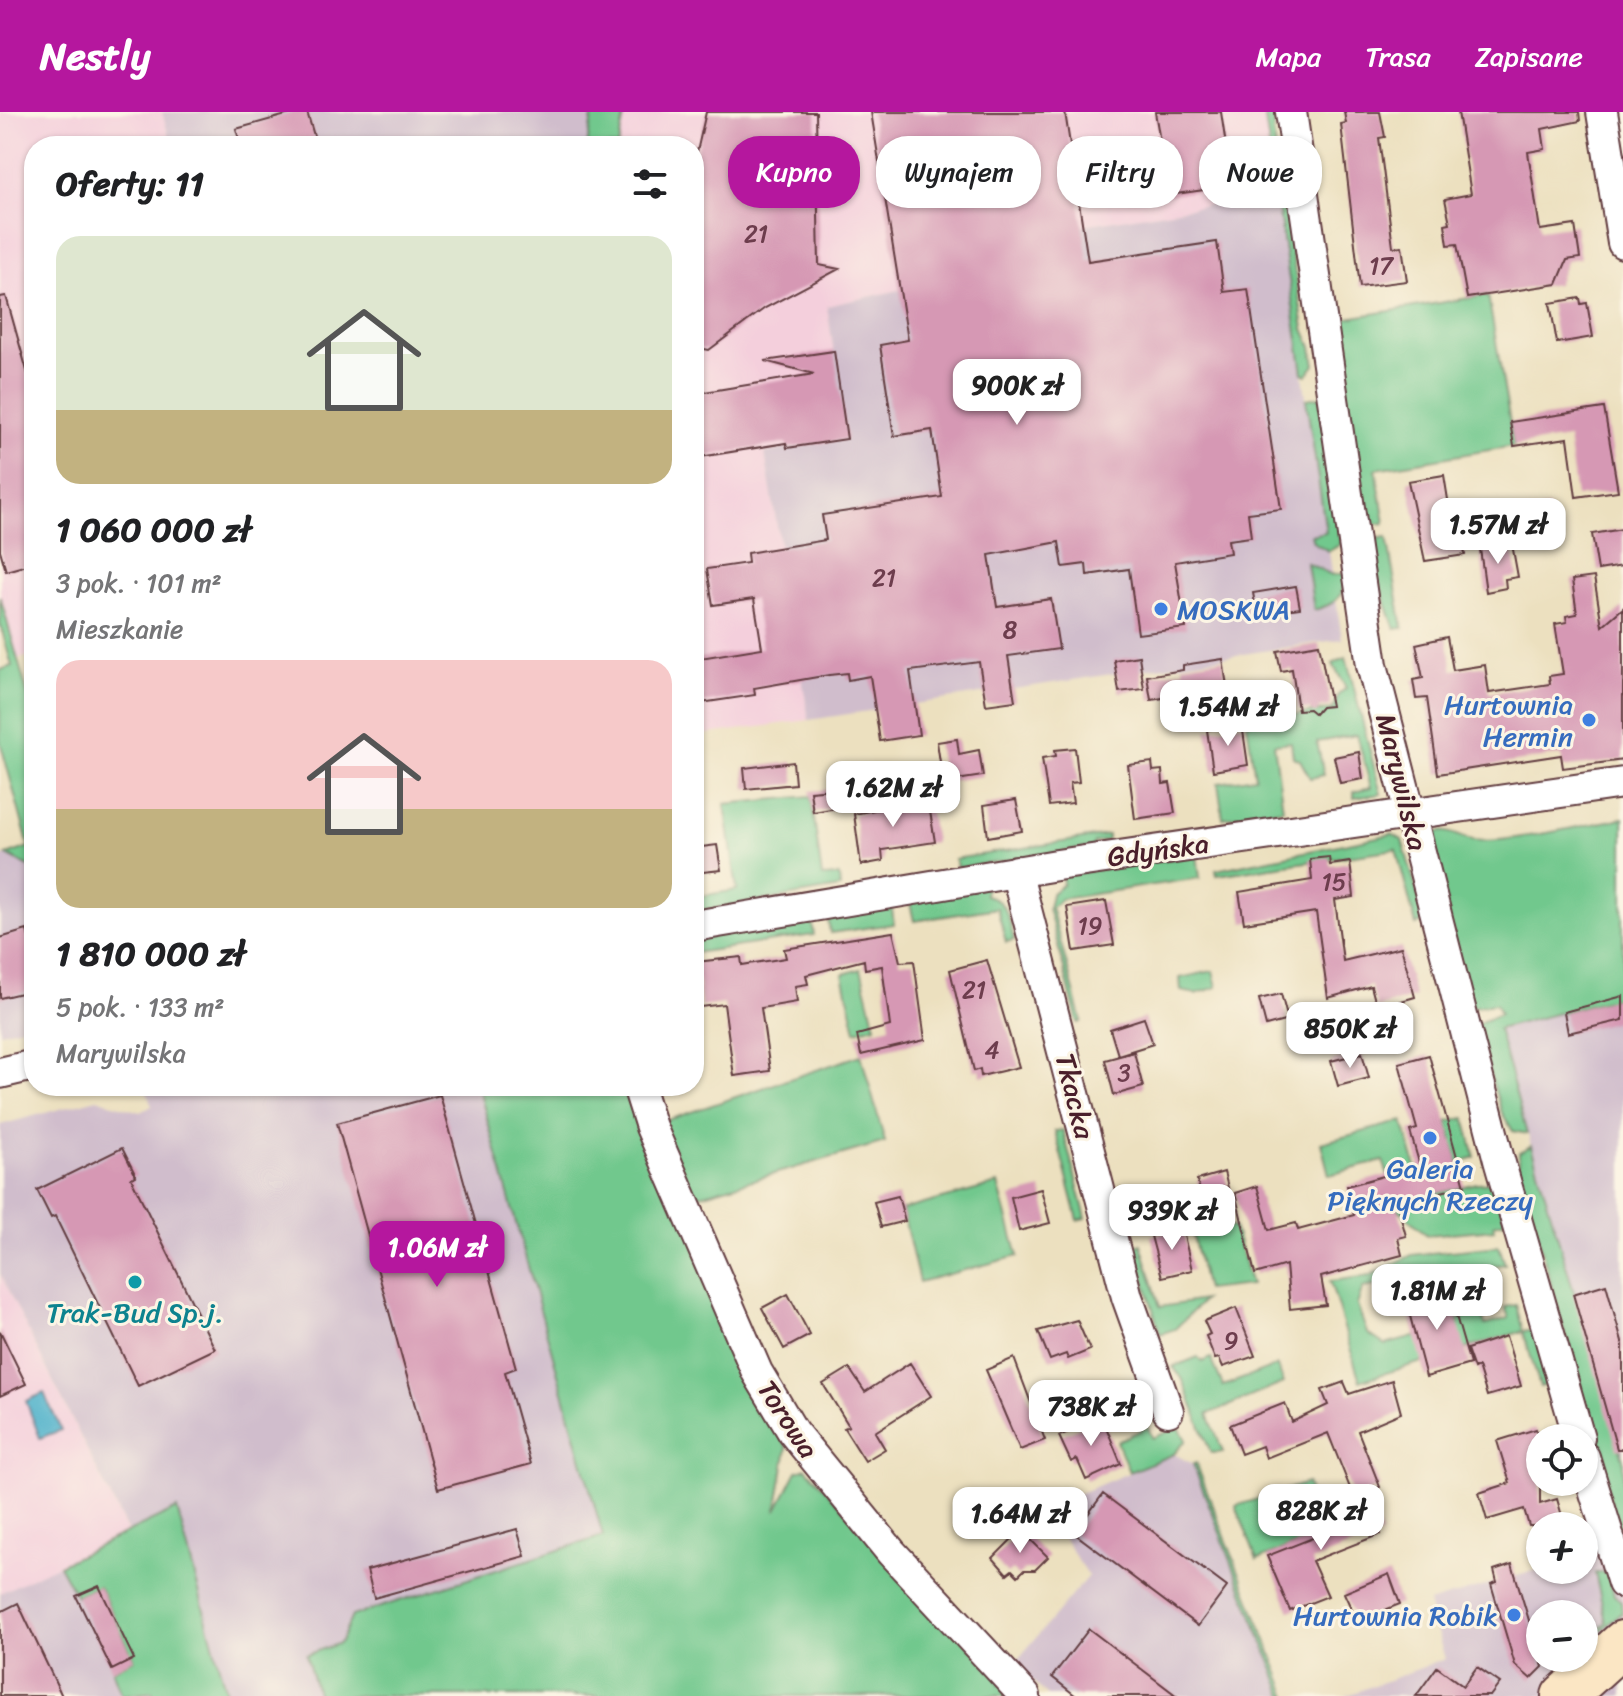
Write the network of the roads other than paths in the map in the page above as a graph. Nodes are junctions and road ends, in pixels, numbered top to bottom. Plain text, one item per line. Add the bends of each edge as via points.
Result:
1 (1291, 112) edge
2 (1602, 112) edge
3 (1623, 243) edge
4 (1623, 783) edge
5 (1409, 813) junction
6 (1016, 871) junction
7 (704, 924) edge
8 (24, 1067) edge
9 (0, 1073) edge
10 (641, 1096) edge
11 (1168, 1411) dead end
12 (1575, 1424) edge
13 (1596, 1496) edge
14 (1623, 1583) edge
15 (1623, 1643) edge
16 (1025, 1696) edge
17 (1564, 1696) edge

1 - 5 street, Marywilska via 1367,640
2 - 3 street
4 - 5 street, Gdyńska
5 - 6 street, Gdyńska
5 - 12 street, Marywilska via 1499,1160
6 - 7 street, Gdyńska
6 - 11 street, Tkacka via 1127,1297
8 - 9 street
10 - 16 street, Torowa via 757,1372 793,1432 891,1552
13 - 14 street
15 - 17 street

